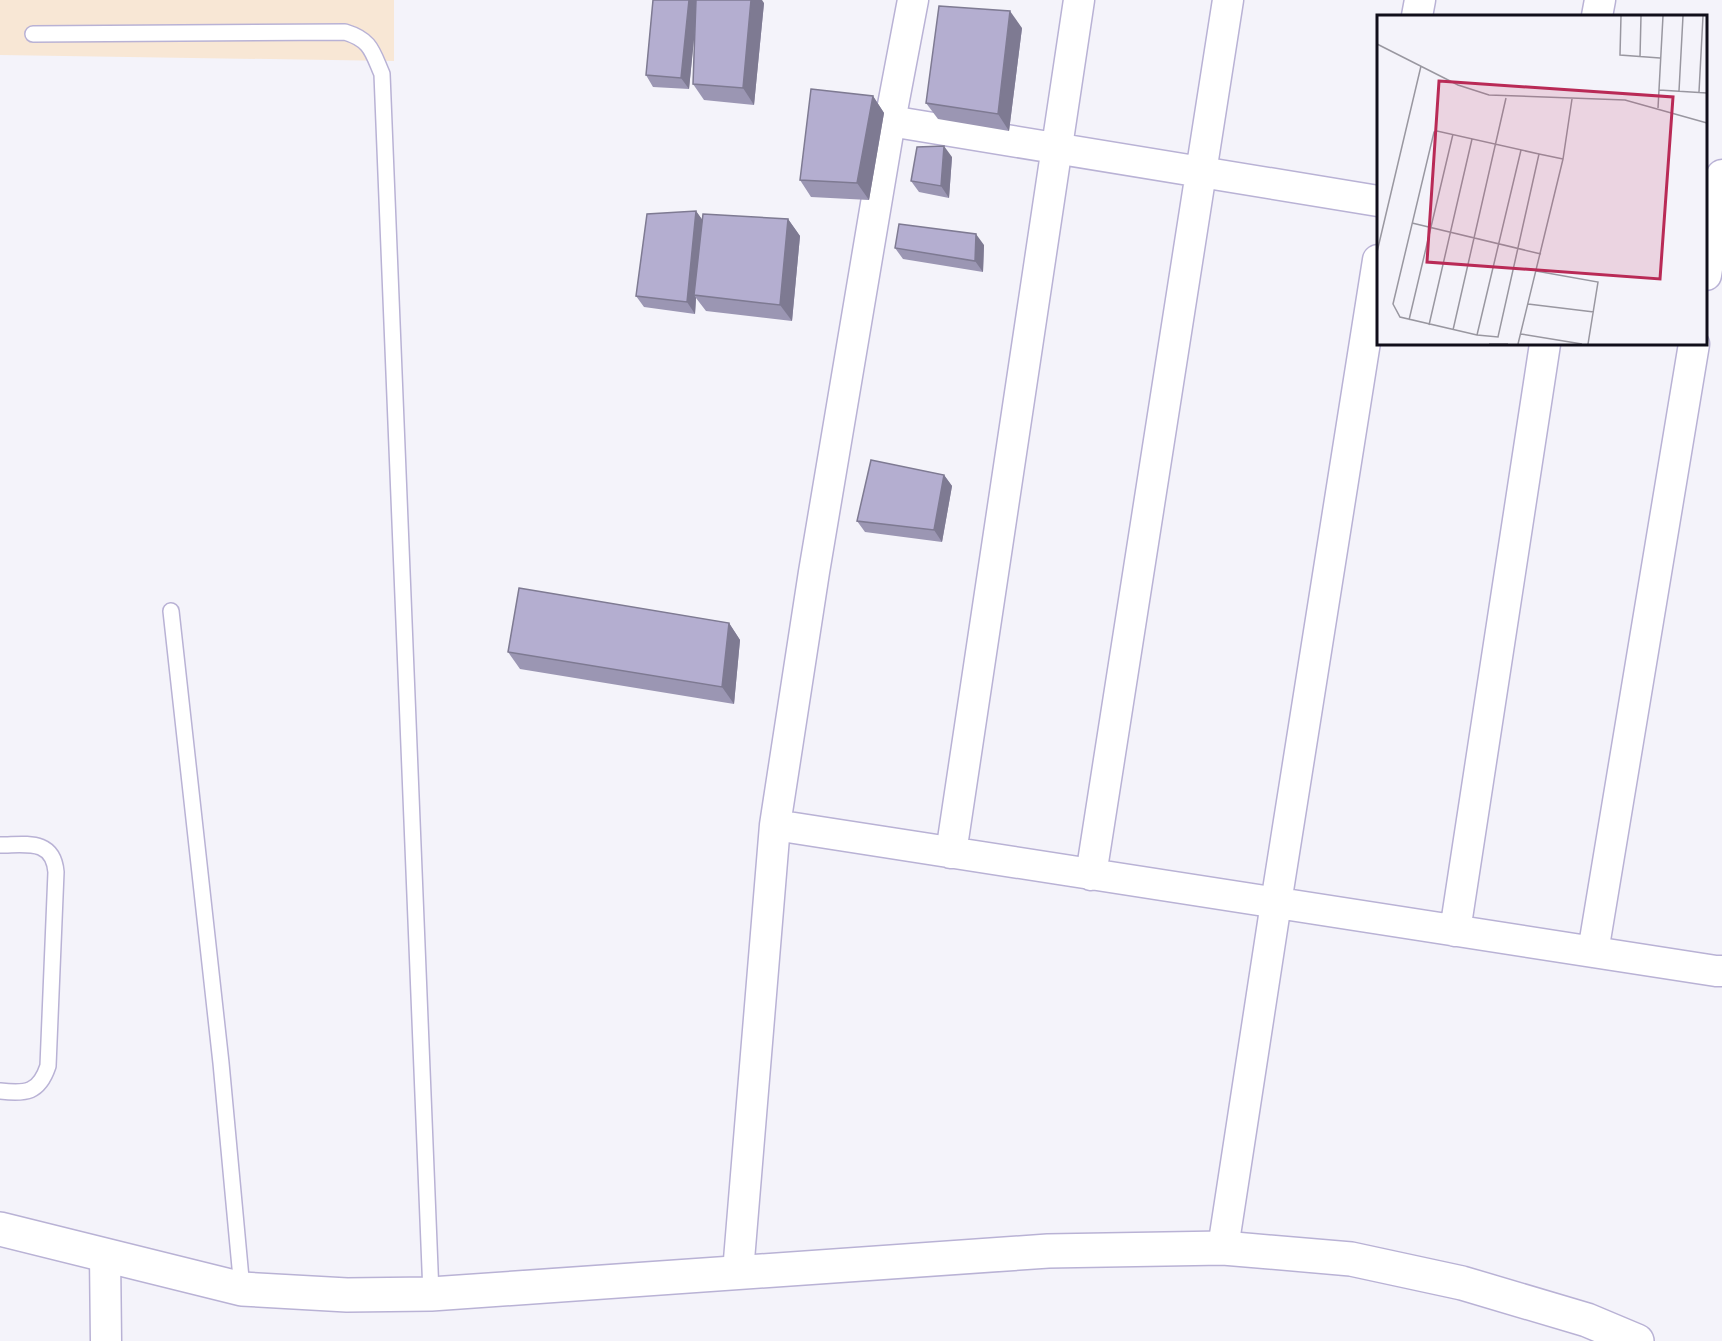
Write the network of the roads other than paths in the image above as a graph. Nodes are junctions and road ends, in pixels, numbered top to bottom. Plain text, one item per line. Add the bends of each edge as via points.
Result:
1 (913, 0) edge
2 (1079, 0) edge
3 (1228, 0) edge
4 (1420, 0) edge
5 (1600, 0) edge
6 (1417, 15) edge
7 (1597, 15) edge
8 (33, 34) dead end
9 (890, 121) junction
10 (1056, 148) junction
11 (1200, 171) junction
12 (1722, 175) edge
13 (1377, 201) edge
14 (1710, 260) edge
15 (1377, 266) edge
16 (1545, 345) edge
17 (1694, 345) edge
18 (171, 611) dead end
19 (775, 825) junction
20 (0, 844) edge
21 (951, 853) junction
22 (1091, 875) junction
23 (1276, 903) junction
24 (1455, 931) junction
25 (1593, 952) junction
26 (1722, 971) edge
27 (0, 1091) edge
28 (0, 1229) edge
29 (1223, 1248) junction
30 (105, 1255) junction
31 (738, 1272) junction
32 (242, 1288) junction
33 (431, 1294) junction
34 (106, 1341) edge
35 (1637, 1341) edge

1 - 9 street
2 - 10 street
3 - 11 street
4 - 6 street
5 - 7 street
8 - 33 lane via 345,32 370,46 382,74
9 - 10 street
9 - 19 street
10 - 11 street
10 - 21 street
11 - 13 street
11 - 22 street
12 - 14 street
15 - 23 street
16 - 24 street
17 - 25 street
18 - 32 lane
19 - 21 street
19 - 31 street
20 - 27 lane via 37,845 52,855 56,872 48,1066 43,1080 28,1092
21 - 22 street
22 - 23 street
23 - 24 street
23 - 29 street
24 - 25 street
25 - 26 street
28 - 30 main road
29 - 31 main road via 1048,1251
29 - 35 main road via 1351,1259 1462,1282 1587,1320
30 - 32 main road
30 - 34 street
31 - 33 main road
32 - 33 main road via 347,1295

